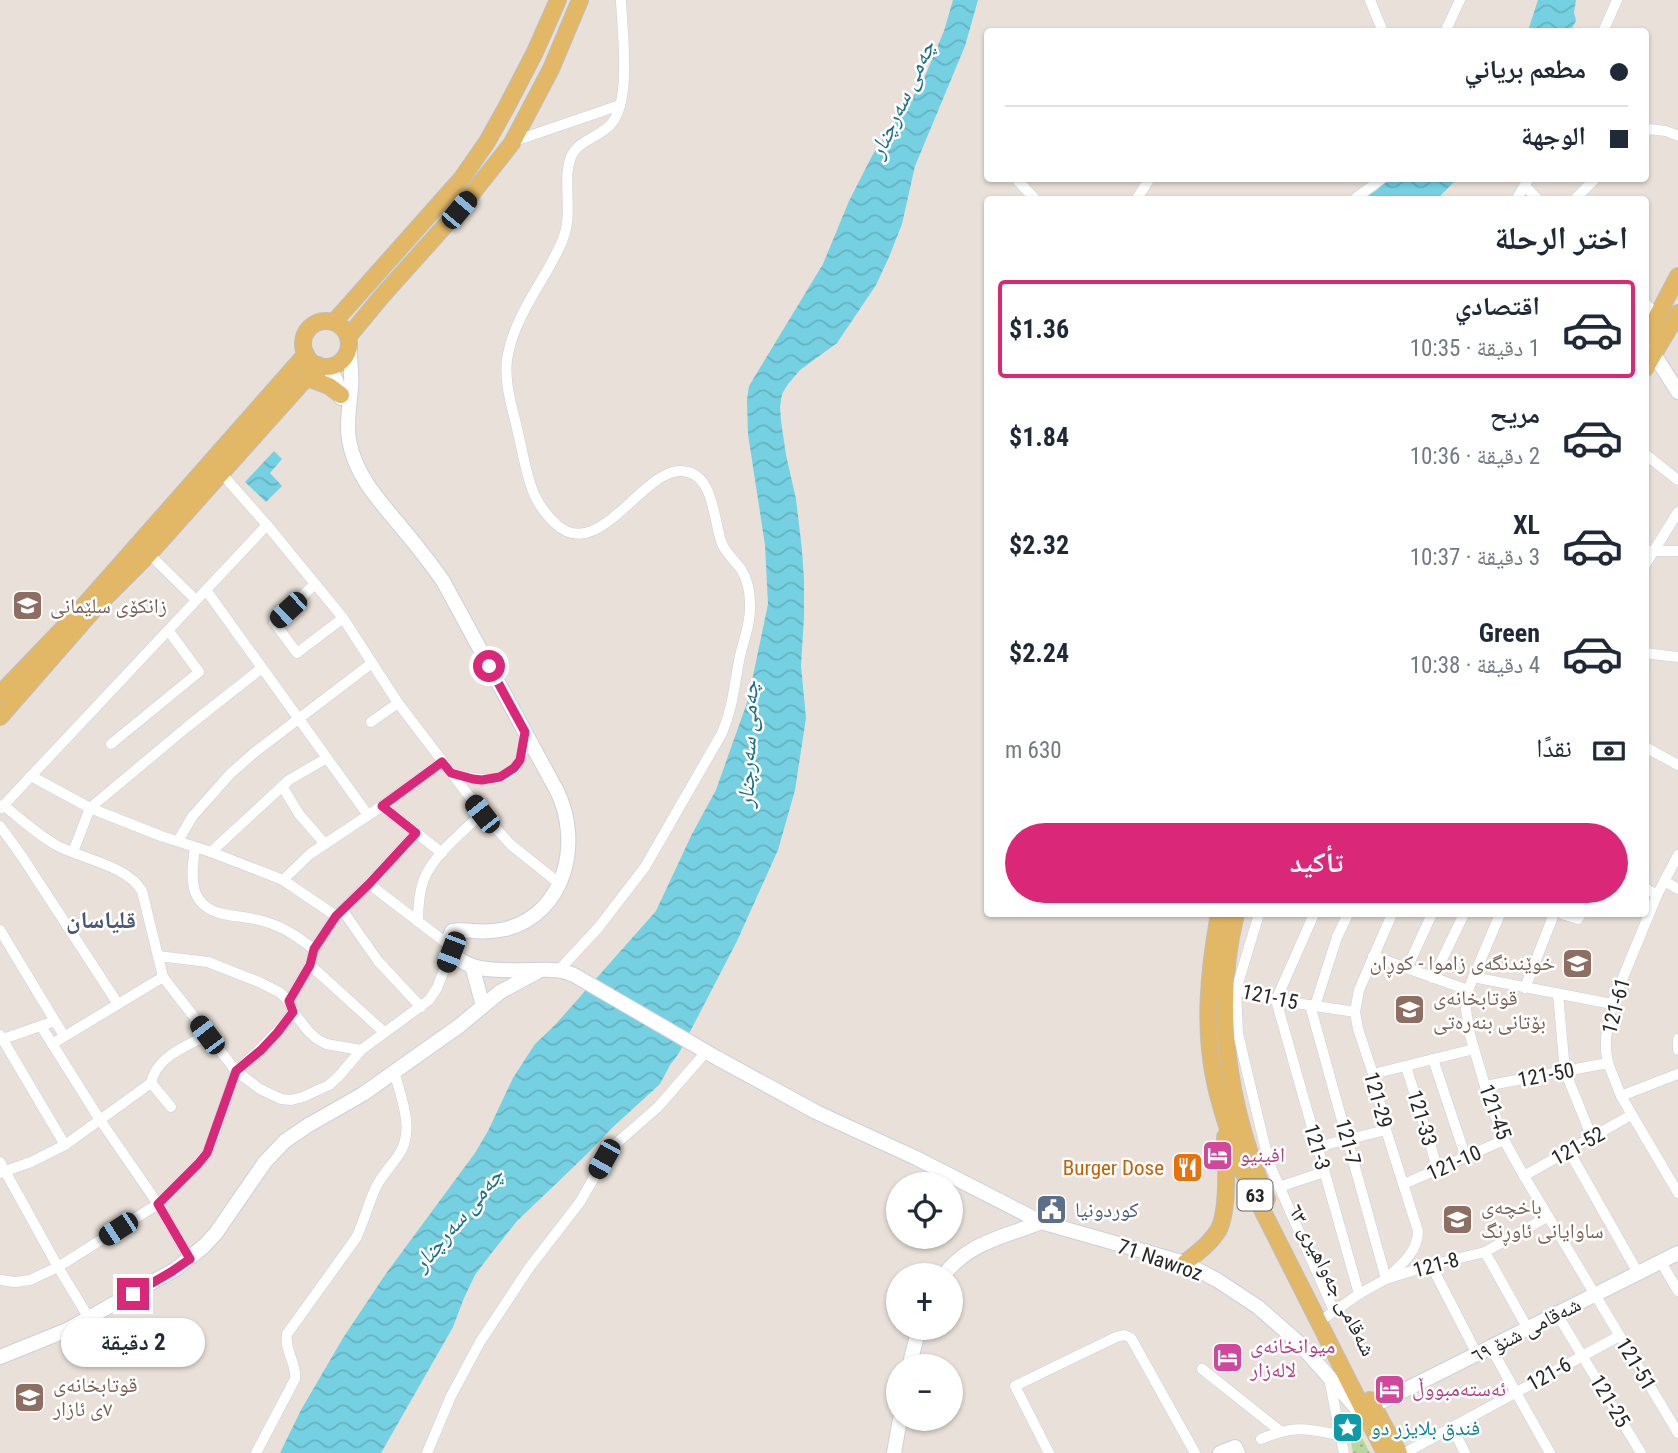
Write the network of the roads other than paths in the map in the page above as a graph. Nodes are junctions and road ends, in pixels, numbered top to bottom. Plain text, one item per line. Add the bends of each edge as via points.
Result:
1 (558, 0) edge
2 (580, 0) edge
3 (621, 0) edge
4 (1370, 0) edge
5 (1460, 0) edge
6 (1616, 0) edge
7 (1381, 28) edge
8 (1447, 28) edge
9 (1605, 28) edge
10 (620, 105) junction
11 (1649, 129) edge
12 (1678, 136) edge
13 (512, 143) junction
14 (1019, 182) edge
15 (1378, 182) edge
16 (1592, 182) edge
17 (1033, 196) edge
18 (1358, 196) edge
19 (1578, 196) edge
20 (1678, 276) edge
21 (1649, 307) edge
22 (1678, 313) edge
23 (1657, 315) junction
24 (334, 322) junction
25 (1649, 331) edge
26 (348, 341) junction
27 (315, 366) junction
28 (1662, 366) edge
29 (1678, 392) edge
30 (341, 395) junction
31 (347, 416) junction
32 (1649, 457) edge
33 (222, 474) junction
34 (1678, 480) edge
35 (1678, 512) edge
36 (267, 525) junction
37 (1649, 551) edge
38 (1678, 551) edge
39 (149, 554) junction
40 (316, 584) junction
41 (206, 590) junction
42 (196, 600) junction
43 (343, 618) junction
44 (168, 630) junction
45 (1649, 653) edge
46 (1678, 657) edge
47 (372, 663) junction
48 (262, 668) junction
49 (0, 694) edge
50 (398, 703) junction
51 (0, 717) edge
52 (299, 719) junction
53 (370, 722) dead end
54 (525, 732) junction
55 (111, 744) dead end
56 (1649, 749) edge
57 (327, 758) junction
58 (442, 762) junction
59 (1678, 765) edge
60 (451, 773) junction
61 (31, 776) junction
62 (282, 786) junction
63 (382, 806) junction
64 (2, 807) edge
65 (90, 808) junction
66 (482, 814) junction
67 (368, 815) junction
68 (0, 826) edge
69 (416, 833) junction
70 (178, 841) junction
71 (325, 844) junction
72 (195, 848) junction
73 (73, 852) junction
74 (211, 852) junction
75 (442, 853) junction
76 (1678, 855) edge
77 (283, 880) junction
78 (1664, 881) junction
79 (369, 884) junction
80 (560, 884) junction
81 (1678, 889) edge
82 (1649, 890) edge
83 (1657, 895) junction
84 (340, 913) junction
85 (1649, 914) edge
86 (1218, 917) edge
87 (1235, 917) edge
88 (1258, 917) edge
89 (1313, 917) edge
90 (1347, 917) edge
91 (1391, 917) edge
92 (1431, 917) edge
93 (1463, 917) edge
94 (1499, 917) edge
95 (1553, 917) edge
96 (1648, 917) edge
97 (418, 922) junction
98 (0, 930) edge
99 (450, 948) junction
100 (314, 949) junction
101 (158, 956) junction
102 (1373, 956) junction
103 (310, 965) junction
104 (472, 965) junction
105 (1407, 968) junction
106 (542, 970) junction
107 (559, 970) junction
108 (163, 977) junction
109 (1473, 977) junction
110 (1433, 978) junction
111 (1231, 988) junction
112 (1525, 988) junction
113 (1468, 990) junction
114 (1558, 994) junction
115 (1276, 1000) junction
116 (289, 1001) junction
117 (118, 1004) junction
118 (1612, 1004) junction
119 (1312, 1005) junction
120 (483, 1006) junction
121 (421, 1007) junction
122 (293, 1012) junction
123 (1355, 1012) junction
124 (55, 1021) junction
125 (41, 1026) junction
126 (384, 1032) junction
127 (207, 1035) junction
128 (64, 1036) junction
129 (1, 1038) edge
130 (1678, 1039) edge
131 (52, 1044) junction
132 (1474, 1049) junction
133 (360, 1050) junction
134 (1678, 1050) edge
135 (704, 1051) junction
136 (1433, 1059) junction
137 (1608, 1063) junction
138 (1406, 1066) junction
139 (236, 1071) junction
140 (1565, 1071) junction
141 (394, 1072) junction
142 (1373, 1074) junction
143 (1678, 1074) edge
144 (151, 1083) junction
145 (1485, 1086) junction
146 (1621, 1096) junction
147 (171, 1107) dead end
148 (1631, 1115) junction
149 (100, 1120) junction
150 (1225, 1120) junction
151 (1386, 1130) junction
152 (1592, 1138) junction
153 (1347, 1139) junction
154 (1504, 1140) junction
155 (65, 1145) junction
156 (1316, 1147) junction
157 (1569, 1151) junction
158 (1466, 1158) junction
159 (1, 1169) edge
160 (1438, 1170) junction
161 (1324, 1172) junction
162 (1524, 1176) junction
163 (1404, 1184) junction
164 (1279, 1187) junction
165 (1678, 1193) edge
166 (158, 1204) junction
167 (1548, 1217) junction
168 (1041, 1222) junction
169 (1485, 1252) junction
170 (1678, 1253) edge
171 (190, 1259) junction
172 (1661, 1262) junction
173 (955, 1263) edge
174 (1185, 1264) junction
175 (1431, 1265) junction
176 (58, 1267) junction
177 (1637, 1273) junction
178 (2, 1278) edge
179 (1386, 1279) junction
180 (1678, 1291) edge
181 (1359, 1294) junction
182 (1595, 1295) junction
183 (1330, 1314) junction
184 (1557, 1314) junction
185 (89, 1318) junction
186 (1528, 1329) junction
187 (1619, 1336) junction
188 (1484, 1351) junction
189 (1583, 1356) junction
190 (0, 1357) edge
191 (1202, 1369) dead end
192 (1342, 1372) junction
193 (1516, 1392) junction
194 (1371, 1414) junction
195 (1452, 1427) junction
196 (898, 1431) edge
197 (1280, 1431) junction
198 (1678, 1433) edge
199 (1339, 1436) junction
200 (1261, 1439) dead end
201 (256, 1453) edge
202 (427, 1453) edge
203 (894, 1453) edge
204 (1049, 1453) edge
205 (1195, 1453) edge
206 (1220, 1453) edge
207 (1238, 1453) edge
208 (1344, 1453) edge
209 (1385, 1453) edge
210 (1399, 1453) edge
211 (1405, 1453) edge
212 (1465, 1453) edge
213 (1549, 1453) edge
214 (1641, 1453) edge

1 - 24 main road via 481,151
2 - 13 main road
3 - 10 street via 624,78
4 - 7 street
5 - 8 street
6 - 9 street
10 - 13 street
10 - 107 street via 608,127 580,145 570,158 566,230 509,350 508,389 530,482 553,521 580,534 596,529 671,473 684,471 696,476 709,495 725,551 742,571 751,606 730,715 722,733 645,867
11 - 12 street
13 - 26 main road
14 - 17 street
15 - 18 street
16 - 19 street
20 - 23 main road
21 - 23 street
22 - 28 main road
23 - 25 main road
24 - 26 main road via 345,331
24 - 27 main road via 312,326 307,332 303,347
26 - 27 main road via 345,357 335,365
26 - 31 main road via 352,383
27 - 30 main road
27 - 30 main road
27 - 33 main road
27 - 49 main road
28 - 29 main road
30 - 31 main road
31 - 54 main road via 361,475 443,582
32 - 34 street
33 - 36 street
33 - 39 main road
35 - 37 street
36 - 40 street
36 - 41 street
37 - 38 street
39 - 42 street
39 - 51 main road
40 - 43 street
40 - 43 street via 274,622 297,653
41 - 42 street
41 - 48 street
42 - 44 street
43 - 47 street
44 - 55 street via 199,672
44 - 61 street
45 - 46 street
47 - 50 street
47 - 52 street
48 - 52 street
48 - 65 street
50 - 53 street
50 - 58 street
52 - 57 street
52 - 70 street via 230,774 192,817
54 - 60 street via 520,760 500,777 473,779
54 - 80 main road via 565,810 569,840
56 - 59 street
57 - 62 street
57 - 67 street
58 - 60 street
58 - 63 street
60 - 66 street
61 - 64 street
61 - 65 street
62 - 71 street
62 - 74 street
63 - 67 street
63 - 69 street
64 - 73 street
65 - 70 street
65 - 73 street
66 - 75 street
66 - 80 street via 511,845
67 - 71 street
68 - 117 street
69 - 75 street
69 - 79 street
70 - 72 street
71 - 77 street
72 - 74 street
72 - 100 street via 191,878 201,902 219,914 277,926
73 - 101 street via 138,884
74 - 77 street
75 - 97 street via 423,881
76 - 78 street, 121-61
77 - 84 street
78 - 81 street
78 - 83 street, 121-61
79 - 84 street
79 - 97 street
80 - 99 main road via 548,904 523,922 495,931 455,930 449,936
82 - 83 street
83 - 85 street, 121-61
84 - 100 street
84 - 121 street
86 - 150 main road, شەقامی جەواهیری ٦٣ / 63 via 1211,956 1208,1026 1214,1080
87 - 111 main road, شەقامی جەواهیری ٦٣ / 63 via 1229,940
88 - 111 street
89 - 115 street
90 - 119 street, 121-15
91 - 102 street, 121-29
92 - 105 street
93 - 110 street
94 - 109 street, 121-45
95 - 112 street
96 - 118 street, 121-61
97 - 99 street
98 - 124 street
99 - 104 main road via 457,958
99 - 121 street via 434,995
100 - 103 street
101 - 108 street
101 - 116 street via 208,962 279,992
102 - 105 street
102 - 123 street, 121-29
103 - 116 street
103 - 126 street
104 - 106 main road
104 - 120 main road
105 - 110 street
106 - 107 main road
106 - 120 main road
107 - 135 main road, 71 Nawroz
108 - 117 street
108 - 127 street
109 - 112 street
109 - 113 street, 121-45
110 - 113 street
111 - 115 street, 121-15
111 - 164 street via 1269,1163
111 - 183 main road, شەقامی جەواهیری ٦٣ / 63 via 1228,1066 1240,1122 1266,1197
112 - 114 street
113 - 132 street, 121-45 via 1466,1010
114 - 118 street
114 - 140 street
115 - 119 street, 121-15
115 - 156 street, 121-3
116 - 122 street
117 - 128 street
118 - 137 street, 121-61 via 1606,1037
119 - 123 street, 121-15
119 - 153 street, 121-7
120 - 141 main road
121 - 126 street
122 - 133 street via 326,1044
122 - 139 street
123 - 142 street, 121-29
124 - 125 street
124 - 128 street
125 - 129 street
125 - 131 street
126 - 133 street
127 - 139 street
127 - 144 street via 170,1056 155,1071
128 - 131 street
129 - 155 street
130 - 134 street
131 - 149 street
132 - 136 street
132 - 145 street, 121-45
133 - 139 street via 329,1085 291,1100 260,1089
135 - 168 main road, 71 Nawroz via 816,1112
135 - 202 street via 658,1107 611,1148 580,1202 528,1268 480,1342
136 - 138 street
136 - 158 street
137 - 140 street, 121-50
137 - 146 street, 121-61
138 - 142 street
138 - 160 street, 121-33
139 - 166 street via 207,1153
140 - 145 street, 121-50
140 - 152 street
141 - 171 main road via 280,1146 216,1233
141 - 201 street via 406,1119 405,1143 376,1186 356,1238 287,1334 295,1379
142 - 151 street, 121-29
143 - 146 street
144 - 147 street
144 - 149 street
145 - 154 street, 121-45
146 - 148 street, 121-61
148 - 152 street, 121-52
148 - 165 street, 121-61
149 - 155 street
149 - 166 street
150 - 174 main road via 1226,1198 1220,1227
150 - 192 main road, شەقامی جەواهیری ٦٣ / 63 via 1240,1166
151 - 153 street
151 - 163 street, 121-29
152 - 157 street, 121-52
153 - 156 street
153 - 179 street, 121-7
154 - 158 street, 121-10
154 - 162 street, 121-45
155 - 159 street via 31,1162
156 - 161 street, 121-3
157 - 162 street, 121-52
157 - 177 street
158 - 160 street, 121-10
159 - 176 street
160 - 163 street, 121-10
161 - 164 street
161 - 181 street, 121-3
162 - 167 street, 121-45
163 - 179 street, 121-29 via 1418,1238 1407,1258
164 - 183 street
166 - 171 street
166 - 176 street
167 - 169 street, 121-8
167 - 182 street, 121-45
168 - 173 main road via 990,1240
168 - 174 main road, 71 Nawroz
169 - 175 street, 121-8
169 - 186 street
170 - 172 main road, شەقامی شنۆ ٦٩
171 - 185 main road
172 - 177 main road, شەقامی شنۆ ٦٩
172 - 180 street
174 - 192 main road, 71 Nawroz via 1258,1307
175 - 179 street, 121-8
175 - 188 street
176 - 178 street via 21,1282
176 - 185 street
177 - 182 main road, شەقامی شنۆ ٦٩
179 - 181 street, 121-8
181 - 183 street, 121-8
182 - 184 main road, شەقامی شنۆ ٦٩
182 - 187 street, 121-51
183 - 192 main road, شەقامی جەواهیری ٦٣ / 63
184 - 186 main road, شەقامی شنۆ ٦٩
184 - 189 street, 121-25
185 - 190 main road
186 - 188 main road, شەقامی شنۆ ٦٩
187 - 189 street, 121-6
187 - 198 street, 121-51
188 - 193 street
188 - 194 main road, شەقامی شنۆ ٦٩
189 - 193 street, 121-6
189 - 214 street, 121-25
191 - 197 street
192 - 194 main road, شەقامی جەواهیری ٦٣ / 63
192 - 199 street
193 - 195 street, 121-6
193 - 213 street
194 - 209 main road, شەقامی جەواهیری ٦٣ / 63
194 - 210 main road, شەقامی جەواهیری ٦٣ / 63
195 - 211 street, 121-6
195 - 212 street
196 - 203 main road
197 - 199 street via 1293,1428
197 - 200 street
199 - 208 street
204 - 205 street via 1016,1386 1124,1335 1131,1338
206 - 207 main road via 1235,1447

